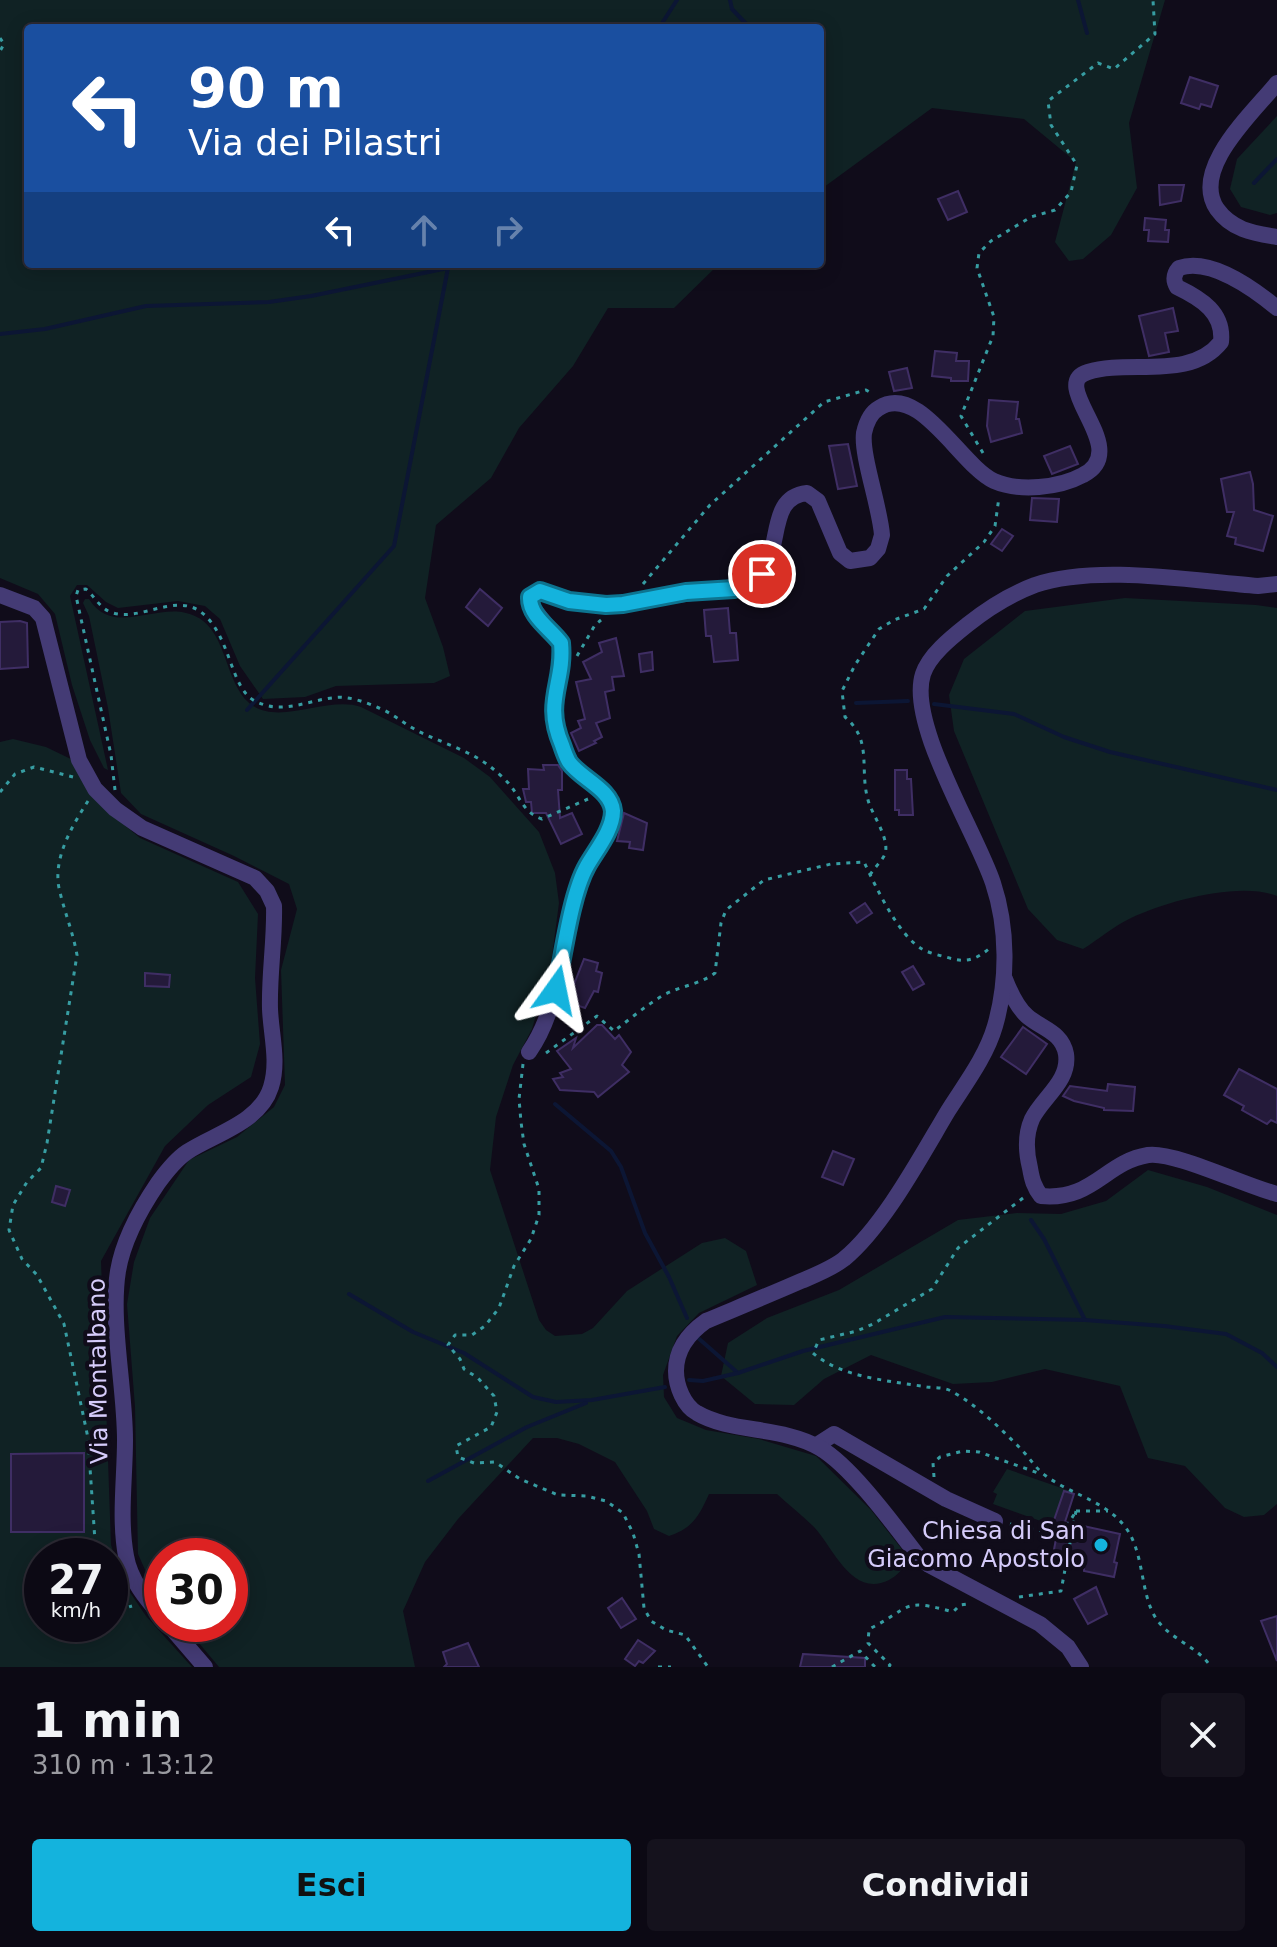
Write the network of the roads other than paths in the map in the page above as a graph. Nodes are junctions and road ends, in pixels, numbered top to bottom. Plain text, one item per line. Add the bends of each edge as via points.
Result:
1 (1277, 83) edge
2 (1277, 237) edge
3 (1277, 308) edge
4 (1277, 584) edge
5 (0, 595) edge
6 (1004, 976) junction
7 (529, 1052) road end
8 (1277, 1194) edge
9 (822, 1449) junction
10 (995, 1521) road end
11 (144, 1596) edge
12 (183, 1642) edge
13 (205, 1667) edge
14 (1081, 1667) edge

1 - 2 street via 1224,148 1208,184 1211,200 1233,225
3 - 7 street via 1232,277 1179,268 1174,277 1177,287 1213,309 1221,342 1205,357 1161,367 1086,372 1077,380 1076,390 1100,449 1094,468 1074,479 1009,486 992,480 902,402 874,411 864,435 882,535 870,558 850,561 840,553 818,501 807,493 784,503 770,558 758,580 734,589 623,604 569,601 540,591 530,597 534,612 561,643 553,704 560,742 570,763 610,801 612,817 581,877 556,990 541,1035
4 - 6 street via 1104,575 1035,585 984,611 929,662 920,690 924,722 994,886 1004,937
5 - 11 street, Via Montalbano via 34,608 43,618 79,760 92,783 142,828 255,878 274,906 271,1089 251,1115 170,1167 148,1198 118,1273 126,1556
6 - 8 street via 1026,1015 1054,1032 1066,1051 1066,1067 1032,1119 1026,1142 1033,1186 1041,1196 1081,1192 1124,1163 1149,1155 1171,1157
6 - 9 street via 983,1055 862,1241 822,1271 706,1321 679,1352 676,1382 694,1412
9 - 10 street via 820,1443 834,1434
9 - 14 street via 862,1486 918,1556 1040,1624 1068,1647
12 - 13 street

